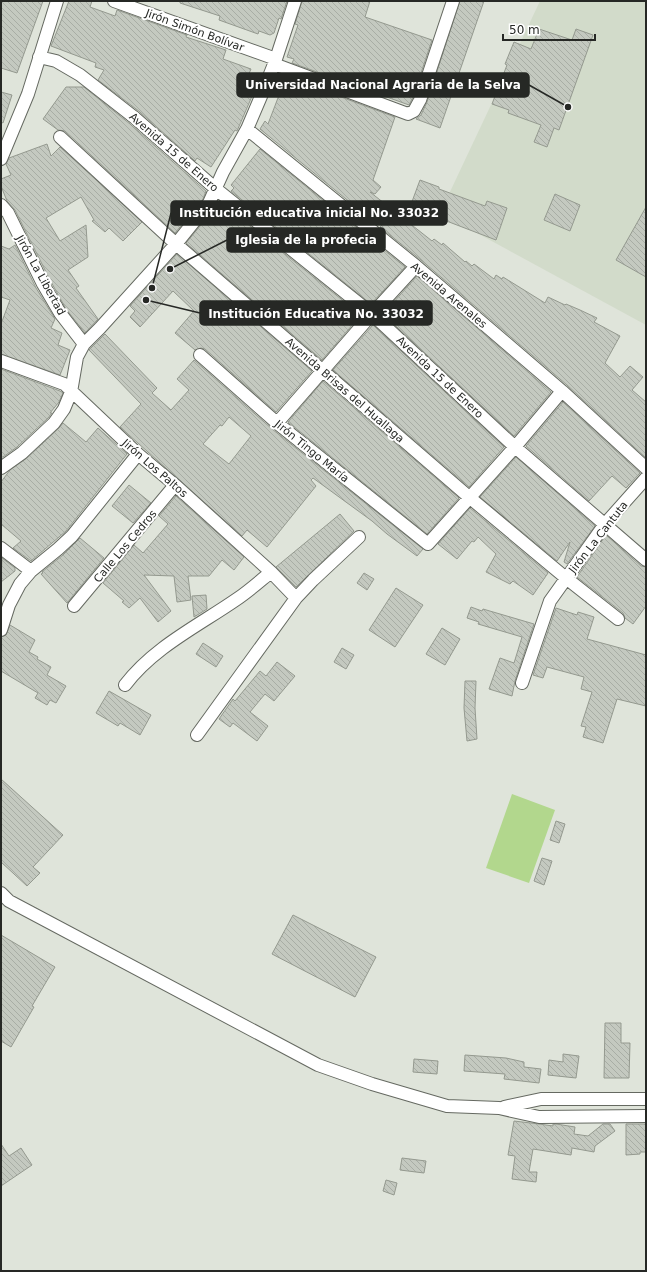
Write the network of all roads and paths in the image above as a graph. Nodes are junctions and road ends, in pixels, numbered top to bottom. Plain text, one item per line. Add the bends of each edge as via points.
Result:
1 (57, 1) edge
2 (114, 1) edge
3 (295, 1) edge
4 (453, 1) edge
5 (39, 57) junction
6 (275, 61) junction
7 (247, 129) junction
8 (60, 137) dead end
9 (1, 157) edge
10 (216, 189) junction
11 (1, 205) edge
12 (176, 244) junction
13 (416, 266) junction
14 (372, 314) junction
15 (84, 344) junction
16 (200, 355) dead end
17 (1, 361) edge
18 (322, 370) junction
19 (562, 391) junction
20 (71, 392) junction
21 (277, 423) junction
22 (516, 447) junction
23 (138, 454) junction
24 (1, 467) edge
25 (646, 468) edge
26 (646, 478) edge
27 (175, 485) junction
28 (469, 497) junction
29 (605, 524) junction
30 (359, 537) dead end
31 (1, 548) edge
32 (646, 560) edge
33 (31, 571) junction
34 (271, 572) junction
35 (566, 578) junction
36 (296, 598) junction
37 (74, 606) dead end
38 (618, 620) dead end
39 (1, 630) edge
40 (522, 683) dead end
41 (125, 685) dead end
42 (197, 735) dead end
43 (1, 893) edge
44 (646, 1100) edge
45 (499, 1108) junction
46 (646, 1116) edge

1 - 5 street
2 - 6 street, Jirón Simón Bolívar
3 - 6 street
4 - 6 street, Jirón Simón Bolívar via 420,100 414,111 408,114
5 - 9 street via 20,117
5 - 10 street, Avenida 15 de Enero via 56,61 80,75 135,118
6 - 7 street
7 - 10 street
7 - 13 street, Avenida Arenales
8 - 12 street, Avenida Brisas del Huallaga
10 - 12 street via 209,203
10 - 14 street, Avenida 15 de Enero
11 - 15 street, Jirón La Libertad via 8,213 60,313
12 - 15 street
12 - 18 street, Avenida Brisas del Huallaga
13 - 14 street
13 - 19 street, Avenida Arenales
14 - 18 street
14 - 22 street, Avenida 15 de Enero
15 - 20 street via 77,357
16 - 21 street, Jirón Tingo María
17 - 20 street, Jirón Los Paltos via 64,384
18 - 21 street
18 - 28 street, Avenida Brisas del Huallaga
19 - 22 street
19 - 25 street, Avenida Arenales
20 - 23 street, Jirón Los Paltos
20 - 24 street via 64,409 54,423 22,453
21 - 28 street, Jirón Tingo María via 428,544
22 - 28 street
22 - 29 street, Avenida 15 de Enero
23 - 27 street, Jirón Los Paltos
23 - 33 street via 72,536
26 - 29 street, Jirón La Cantuta
27 - 34 street, Jirón Los Paltos
27 - 37 street, Calle Los Cedros
28 - 35 street, Avenida Brisas del Huallaga
29 - 32 street, Avenida 15 de Enero
29 - 35 street, Jirón La Cantuta
30 - 36 street
31 - 33 street
33 - 39 street via 16,591
34 - 36 street, Jirón Los Paltos
34 - 41 street via 238,599 167,645
35 - 38 street, Avenida Brisas del Huallaga
35 - 40 street, Jirón La Cantuta via 550,601
36 - 42 street
43 - 45 street via 9,901 318,1065 447,1106
44 - 45 street via 542,1099
45 - 46 street via 539,1117

